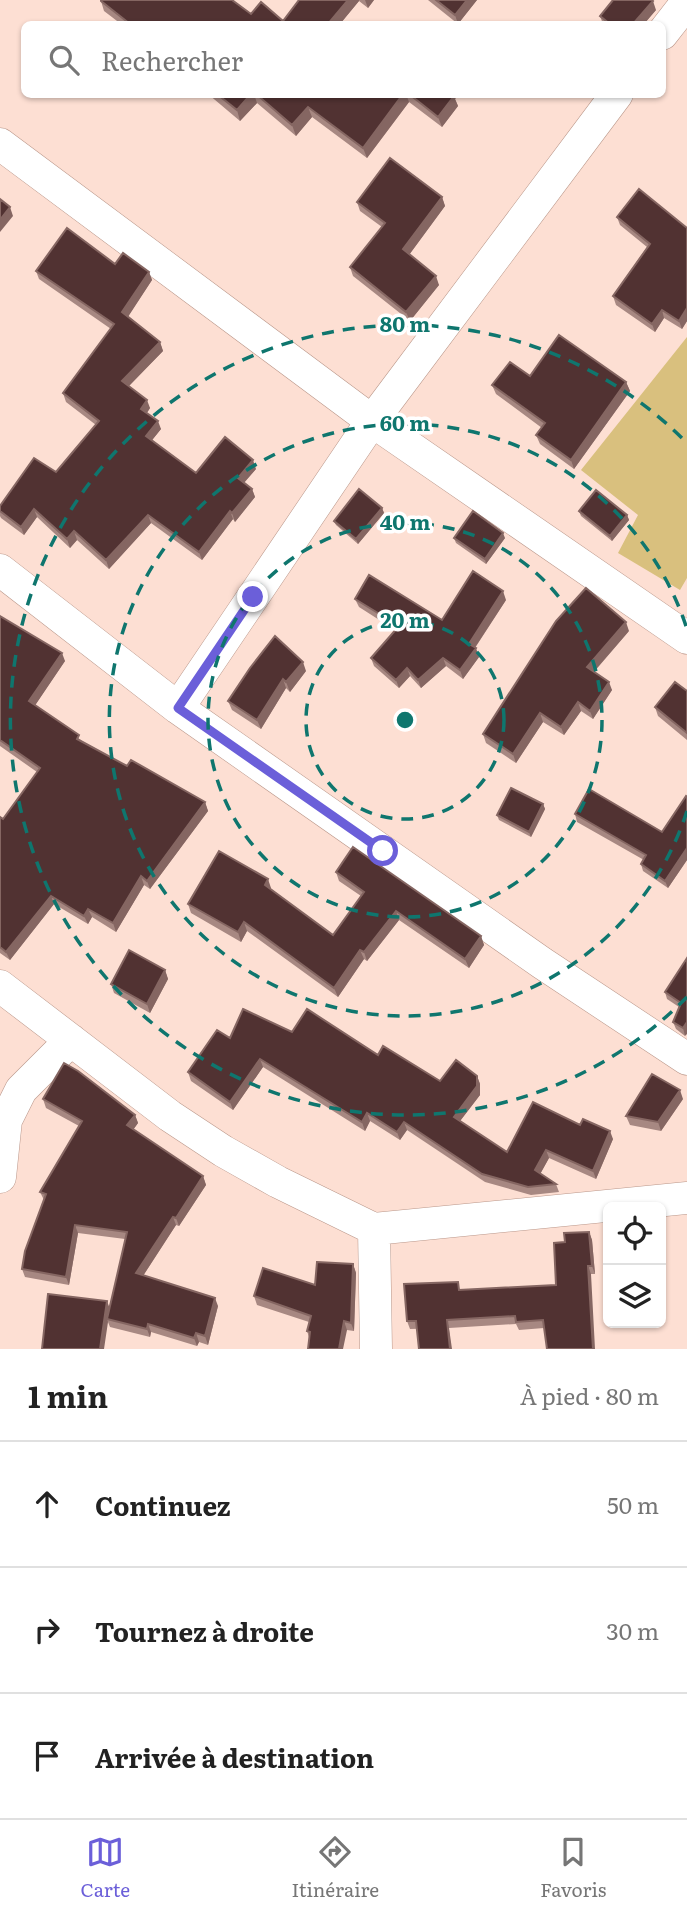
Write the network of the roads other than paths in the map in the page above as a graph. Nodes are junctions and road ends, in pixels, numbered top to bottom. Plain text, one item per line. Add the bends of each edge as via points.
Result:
1 (687, 2) edge
2 (666, 30) edge
3 (615, 98) edge
4 (0, 144) edge
5 (372, 421) junction
6 (0, 570) edge
7 (687, 638) edge
8 (178, 708) junction
9 (0, 986) edge
10 (71, 1040) junction
11 (687, 1059) edge
12 (0, 1177) edge
13 (687, 1198) edge
14 (374, 1229) junction
15 (376, 1349) edge

1 - 2 street
3 - 5 street
4 - 5 street
5 - 7 street
5 - 8 street
6 - 8 street
8 - 11 street via 541,963
9 - 10 street
10 - 12 street via 21,1090 6,1120
10 - 14 street via 222,1151
13 - 14 street
14 - 15 street

